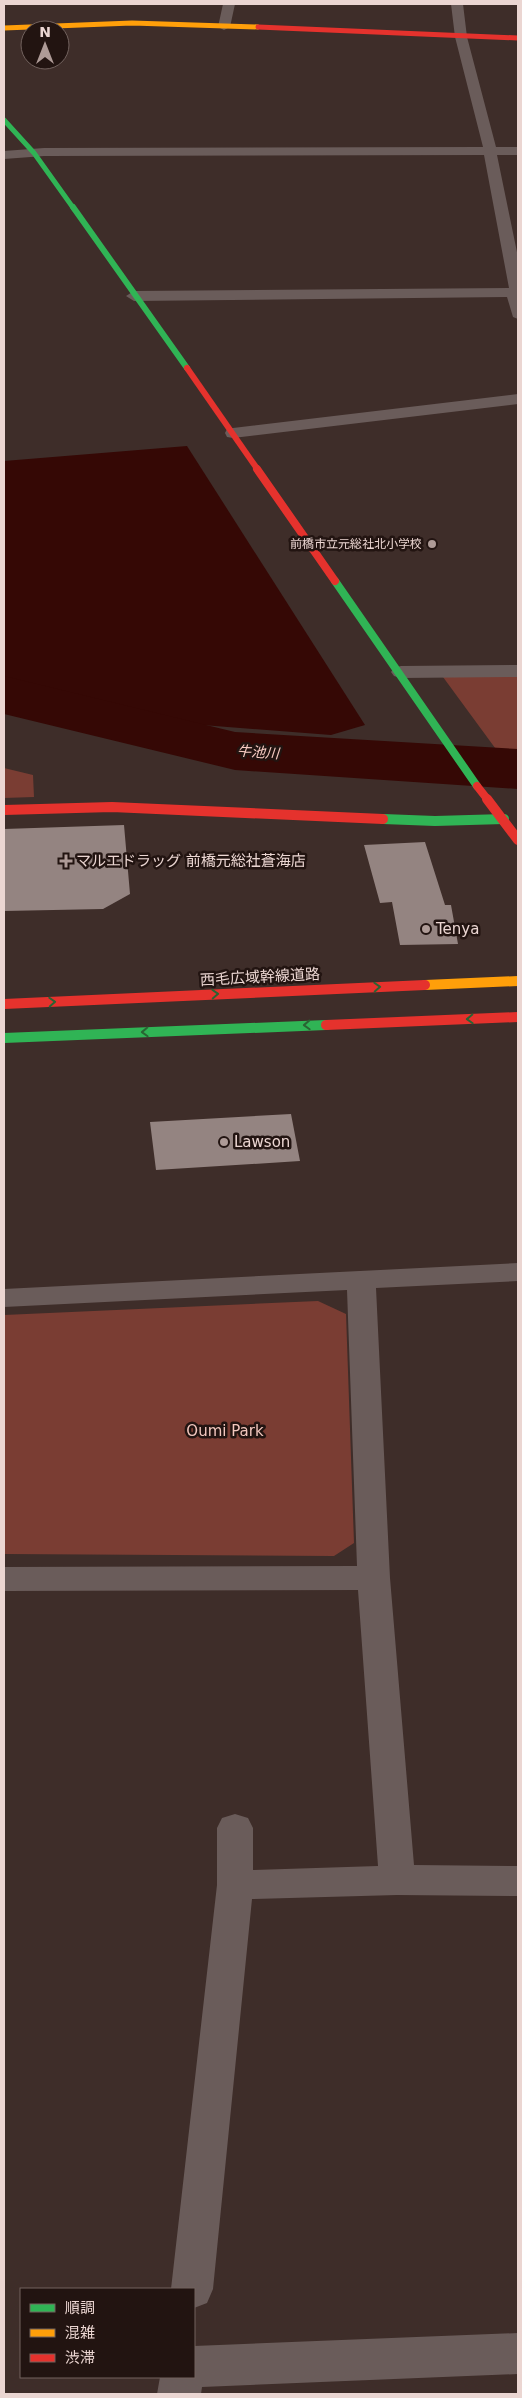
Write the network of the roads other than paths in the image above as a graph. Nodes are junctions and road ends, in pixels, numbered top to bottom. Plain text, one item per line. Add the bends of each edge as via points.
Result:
1 (229, 4) edge
2 (457, 4) edge
3 (224, 27) junction
4 (4, 28) edge
5 (461, 37) junction
6 (518, 38) edge
7 (4, 120) edge
8 (490, 151) junction
9 (518, 151) edge
10 (34, 153) junction
11 (4, 156) edge
12 (516, 292) edge
13 (134, 296) junction
14 (518, 314) edge
15 (518, 399) edge
16 (233, 433) junction
17 (401, 672) junction
18 (518, 672) edge
19 (4, 810) edge
20 (504, 819) junction
21 (518, 840) edge
22 (518, 981) edge
23 (4, 1004) edge
24 (518, 1017) edge
25 (4, 1038) edge
26 (518, 1272) edge
27 (361, 1280) junction
28 (4, 1298) edge
29 (374, 1578) junction
30 (4, 1579) edge
31 (235, 1828) dead end
32 (397, 1880) junction
33 (518, 1881) edge
34 (235, 1885) junction
35 (192, 2288) edge
36 (518, 2353) edge
37 (195, 2367) edge
38 (182, 2378) edge
39 (179, 2394) edge

1 - 3 street
2 - 5 street
3 - 4 street via 140,24
3 - 5 street
5 - 6 street
5 - 8 street
7 - 10 street
8 - 9 street
8 - 10 street
8 - 12 street
10 - 11 street
10 - 13 street
12 - 13 street
12 - 14 street
13 - 16 street
15 - 16 street
16 - 17 street
17 - 18 street
17 - 20 street
19 - 20 street via 120,807 435,822
20 - 21 street
23 -> 22 street, 西毛広域幹線道路
24 -> 25 street
26 - 27 street
27 - 28 street
27 - 29 street
29 - 30 street
29 - 32 street
31 - 34 street
32 - 33 street
32 - 34 street
34 - 35 street
36 - 37 street
38 - 39 street

